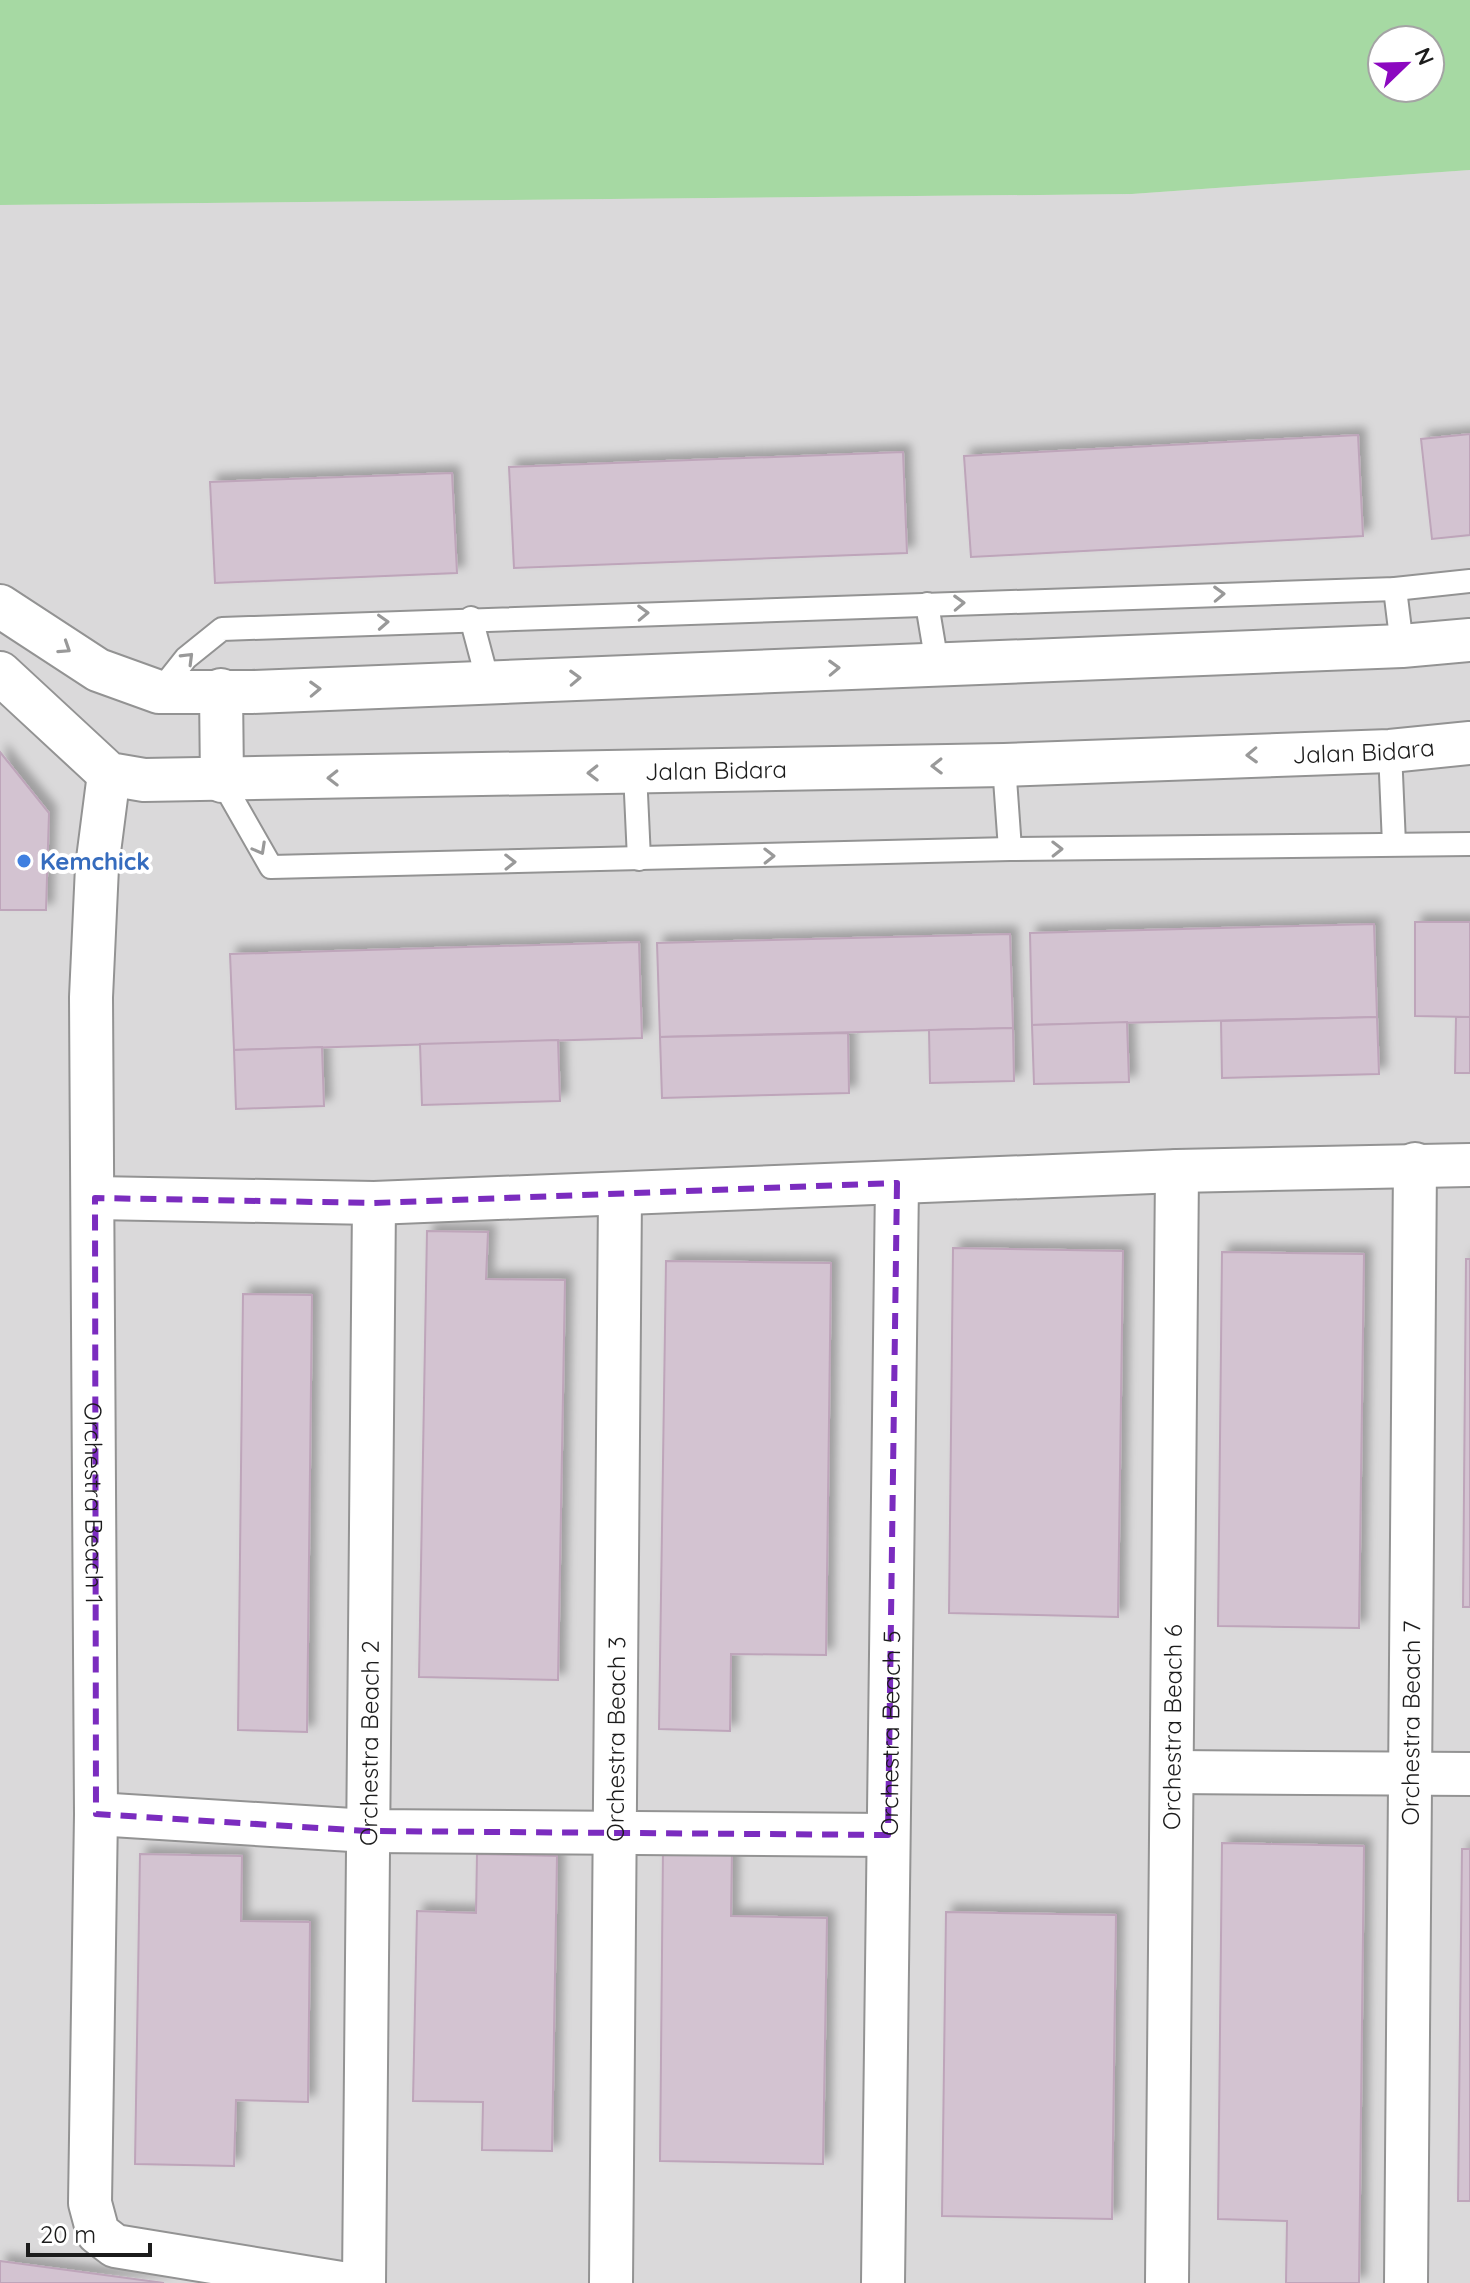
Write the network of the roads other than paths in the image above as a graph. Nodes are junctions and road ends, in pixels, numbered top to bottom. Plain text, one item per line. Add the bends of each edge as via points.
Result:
1 (1470, 581) edge
2 (1395, 589) junction
3 (927, 604) junction
4 (0, 606) edge
5 (471, 618) junction
6 (1470, 640) edge
7 (1402, 646) junction
8 (937, 664) junction
9 (0, 673) edge
10 (488, 682) junction
11 (221, 690) junction
12 (159, 692) junction
13 (1470, 743) edge
14 (1390, 751) junction
15 (1004, 765) junction
16 (635, 772) junction
17 (109, 774) junction
18 (222, 781) junction
19 (1394, 844) junction
20 (1470, 844) edge
21 (1010, 849) junction
22 (639, 859) junction
23 (1415, 1164) junction
24 (1470, 1165) edge
25 (1177, 1171) junction
26 (897, 1183) junction
27 (620, 1195) junction
28 (95, 1198) junction
29 (374, 1203) junction
30 (1172, 1772) junction
31 (1410, 1774) junction
32 (1470, 1774) edge
33 (96, 1814) junction
34 (368, 1831) junction
35 (615, 1833) junction
36 (888, 1835) junction
37 (341, 2283) edge
38 (364, 2283) edge
39 (611, 2283) edge
40 (883, 2283) edge
41 (1167, 2283) edge
42 (1406, 2283) edge

1 - 2 lane
3 -> 2 lane
2 - 7 lane
5 -> 3 lane
3 - 8 lane
4 -> 12 street via 98,670
5 - 10 lane
12 -> 5 lane via 186,658 222,629
6 - 7 street
7 - 8 street
10 -> 8 street
9 - 17 street
11 -> 10 street
11 - 12 street
11 - 18 street
13 - 14 street, Jalan Bidara
14 -> 15 street, Jalan Bidara
14 - 19 lane
15 -> 16 street, Jalan Bidara
15 - 21 lane
16 -> 18 street, Jalan Bidara
16 - 22 lane
17 - 18 street, Jalan Bidara
17 - 28 street, Orchestra Beach 1 via 97,867 91,997
18 -> 22 lane via 271,867
19 - 20 lane
21 -> 19 lane
22 -> 21 lane
23 - 24 street
23 - 25 street
23 - 31 street, Orchestra Beach 7
25 - 26 street
25 - 30 street, Orchestra Beach 6
26 - 27 street
26 - 36 street, Orchestra Beach 5
27 - 29 street
27 - 35 street, Orchestra Beach 3
28 - 29 street
28 - 33 street, Orchestra Beach 1
29 - 34 street, Orchestra Beach 2
30 - 31 street
30 - 41 street, Orchestra Beach 6
31 - 32 street
31 - 42 street, Orchestra Beach 7
33 - 34 street
33 - 37 street, Orchestra Beach 1 via 90,2203 98,2233 115,2246
34 - 35 street
34 - 38 street, Orchestra Beach 2
35 - 36 street
35 - 39 street, Orchestra Beach 3
36 - 40 street, Orchestra Beach 5

